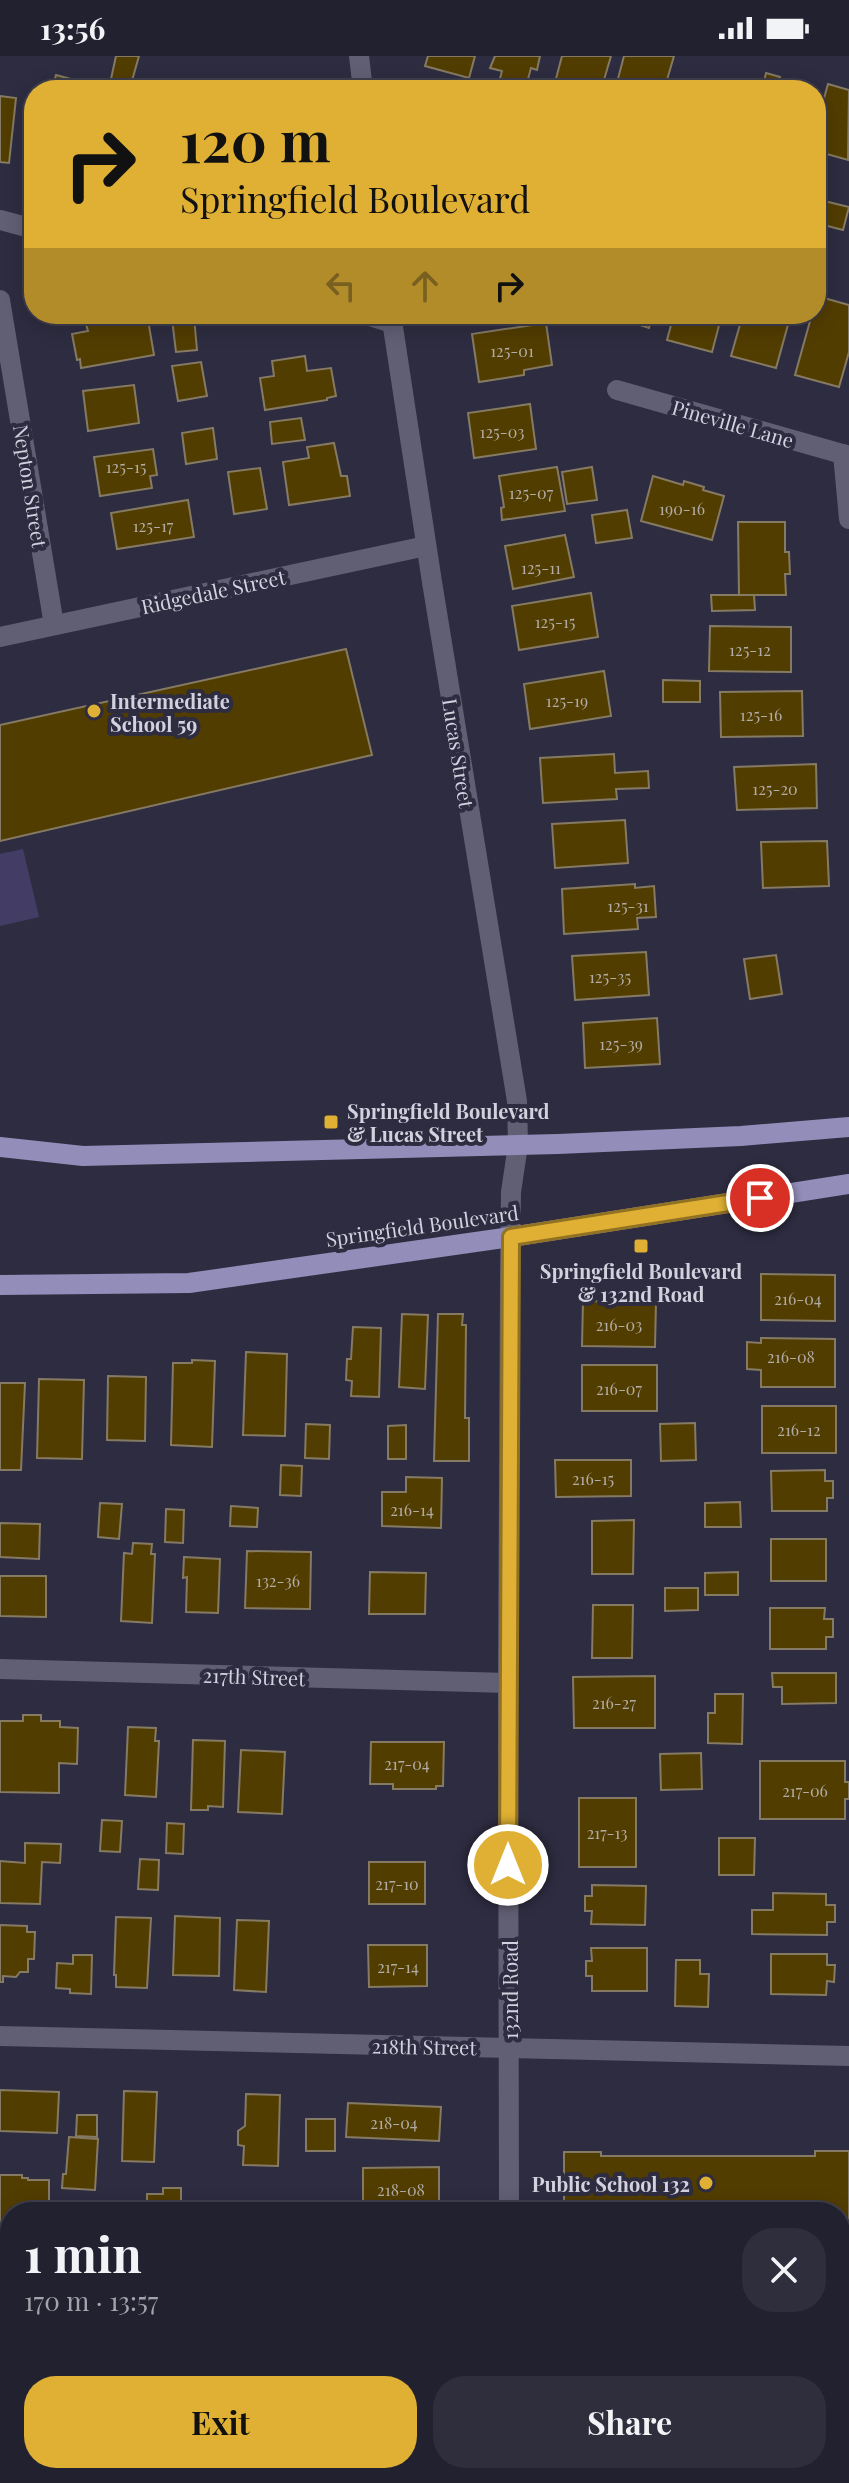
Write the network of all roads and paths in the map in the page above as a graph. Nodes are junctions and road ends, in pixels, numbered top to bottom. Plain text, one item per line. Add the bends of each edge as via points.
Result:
1 (359, 56) edge
2 (362, 80) edge
3 (0, 220) edge
4 (24, 226) edge
5 (0, 300) edge
6 (393, 324) edge
7 (617, 390) dead end
8 (846, 455) edge
9 (849, 519) edge
10 (426, 546) junction
11 (54, 625) junction
12 (0, 637) edge
13 (849, 1127) edge
14 (518, 1145) junction
15 (0, 1147) edge
16 (849, 1184) edge
17 (511, 1192) joint
18 (511, 1237) junction
19 (0, 1285) edge
20 (0, 1669) edge
21 (508, 1683) junction
22 (0, 2036) edge
23 (509, 2048) junction
24 (849, 2056) edge
25 (509, 2202) edge

1 - 2 street
3 - 4 street
5 - 11 street, Nepton Street
6 - 10 street, Lucas Street
7 - 8 street, Pineville Lane
8 - 9 street
10 - 11 street, Ridgedale Street
10 - 14 street, Lucas Street via 517,1101
11 - 12 street, Ridgedale Street
13 - 14 main road
14 - 15 main road via 83,1156
14 - 17 street, Lucas Street
16 - 18 main road, Springfield Boulevard
17 - 18 street, 132nd Road
18 - 19 main road, Springfield Boulevard via 189,1283
18 - 21 street, 132nd Road
20 - 21 street, 217th Street
21 - 23 street, 132nd Road
22 - 23 street, 218th Street
23 - 24 street, 218th Street
23 - 25 street, 132nd Road

